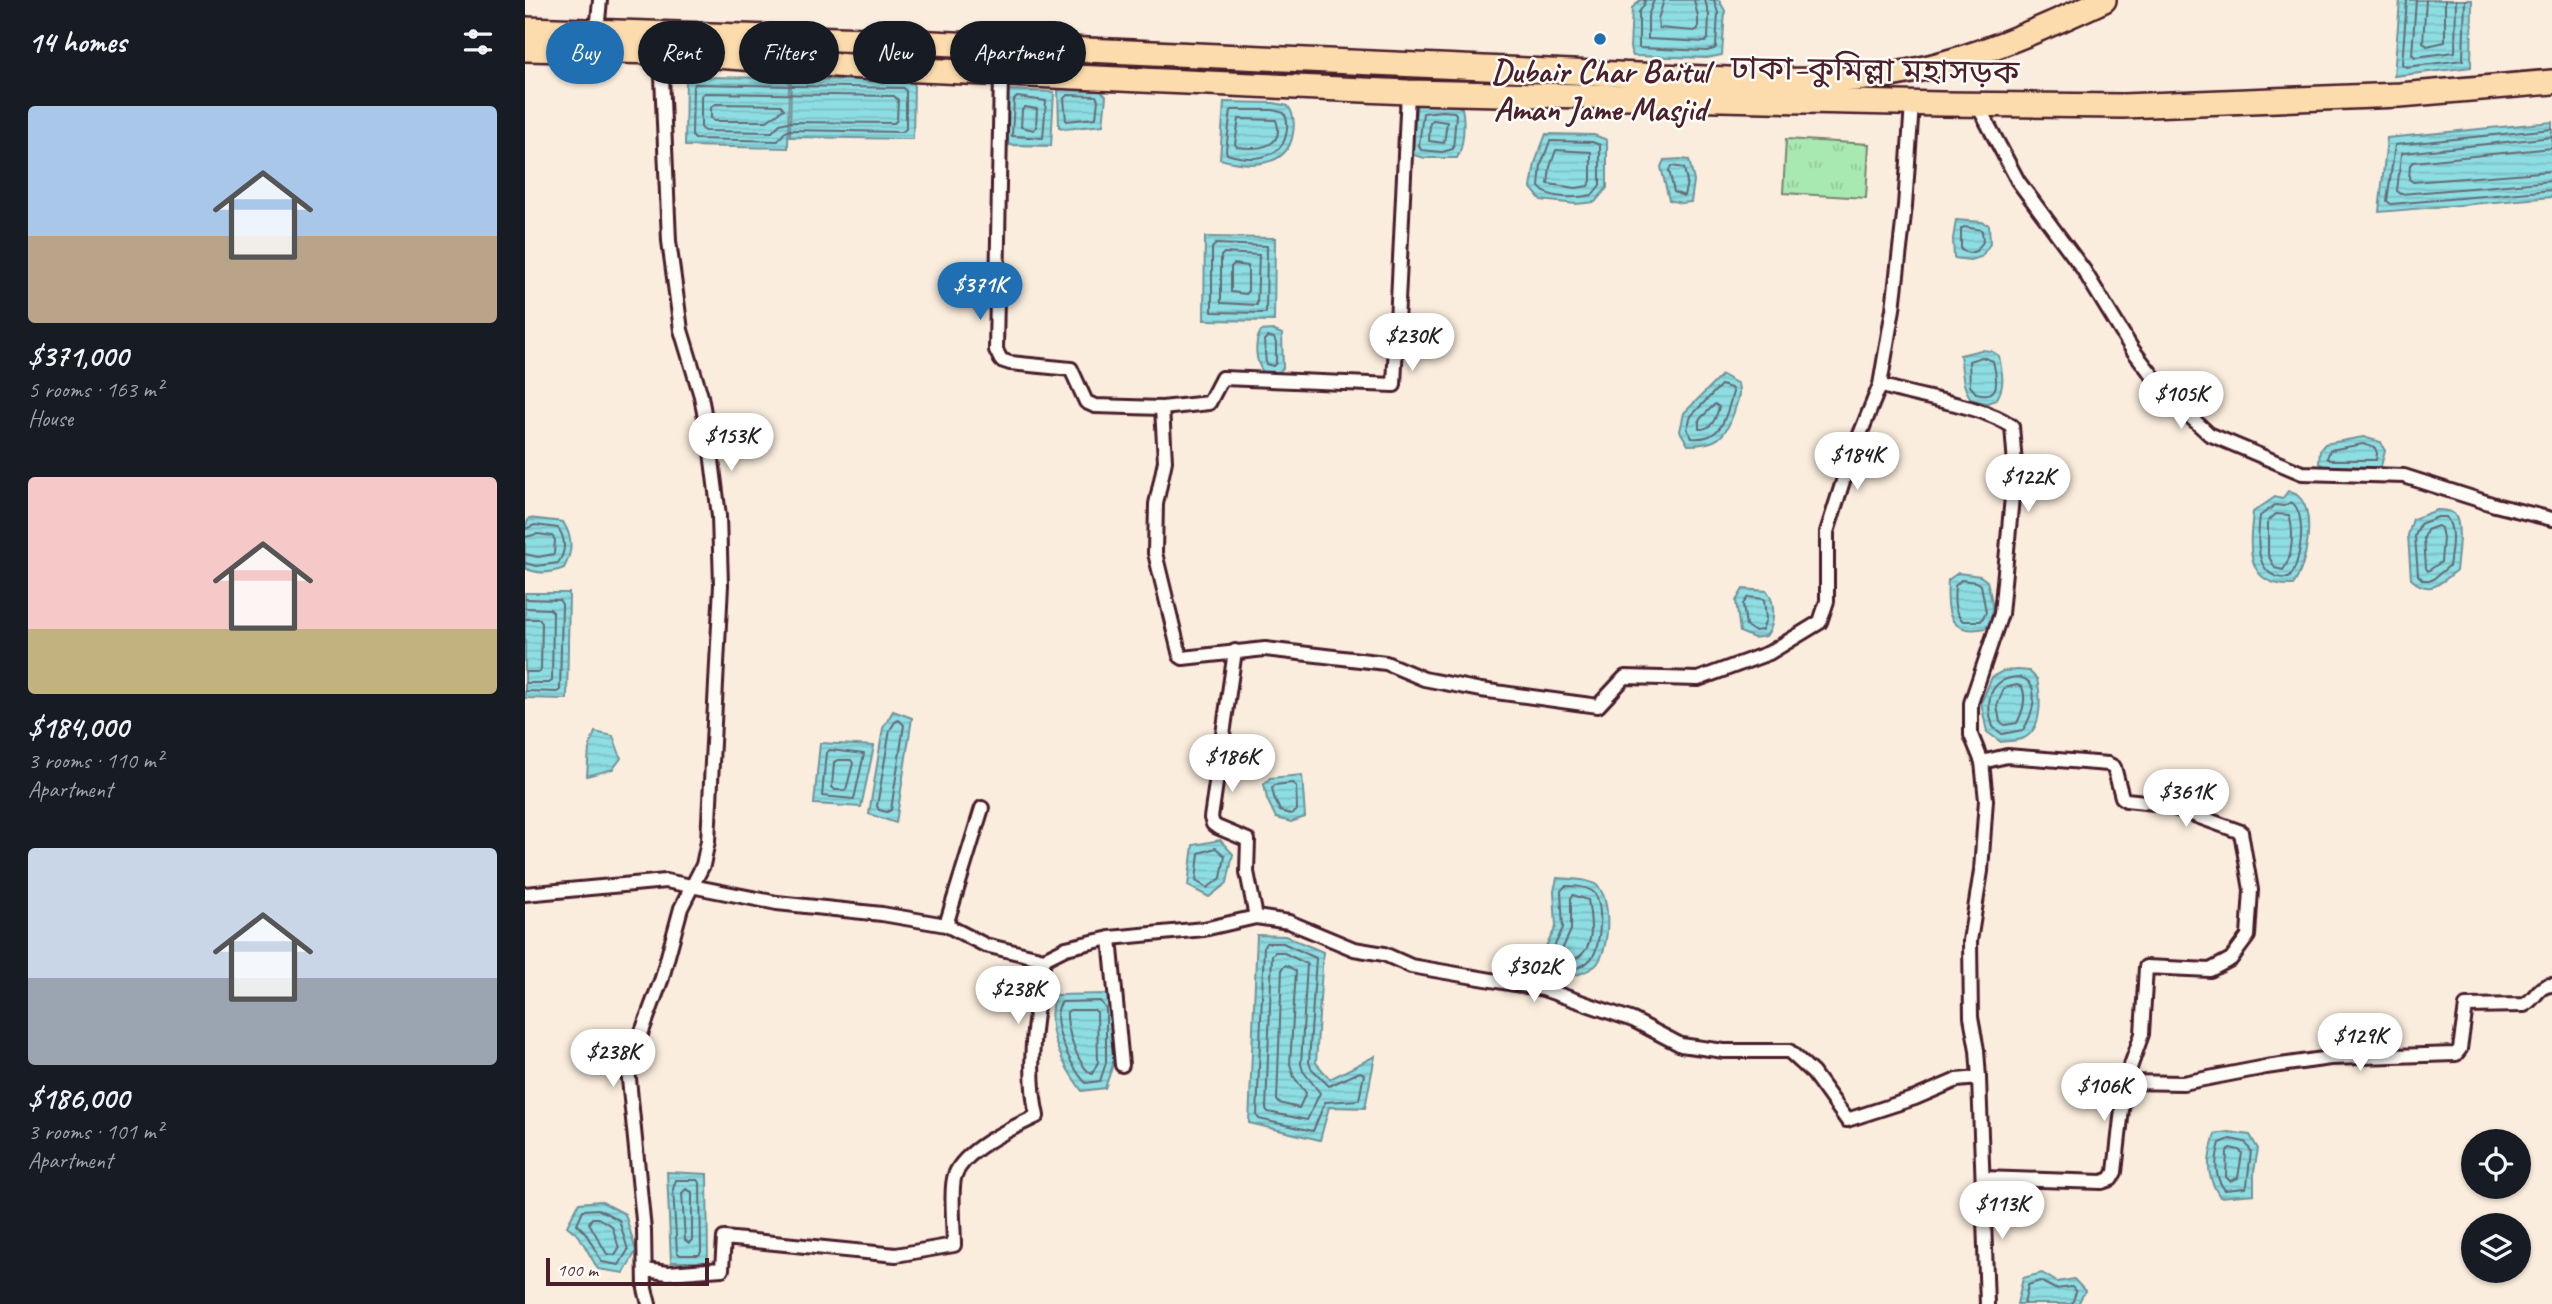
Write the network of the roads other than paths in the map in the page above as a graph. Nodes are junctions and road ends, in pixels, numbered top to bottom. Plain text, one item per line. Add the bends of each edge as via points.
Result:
1 (600, 0) edge
2 (2103, 0) edge
3 (598, 21) edge
4 (525, 29) edge
5 (546, 30) edge
6 (624, 32) edge
7 (525, 49) edge
8 (638, 51) edge
9 (725, 57) edge
10 (1941, 64) junction
11 (950, 72) edge
12 (1908, 72) junction
13 (1086, 78) edge
14 (2552, 82) edge
15 (663, 84) edge
16 (1001, 84) edge
17 (1408, 92) junction
18 (1912, 104) junction
19 (1942, 104) junction
20 (1977, 104) junction
21 (1880, 385) junction
22 (1162, 408) junction
23 (2552, 519) edge
24 (1235, 651) junction
25 (1982, 762) junction
26 (982, 808) dead end
27 (691, 886) junction
28 (525, 894) edge
29 (1256, 917) junction
30 (946, 925) junction
31 (1109, 938) junction
32 (1044, 959) junction
33 (2552, 985) edge
34 (1122, 1065) dead end
35 (1979, 1077) junction
36 (2125, 1082) junction
37 (1983, 1178) junction
38 (645, 1270) junction
39 (649, 1304) edge
40 (1987, 1304) edge

1 - 3 street
2 - 10 highway, ঢাকা–কুমিল্লা মহাসড়ক via 1987,50
4 - 5 highway, ঢাকা–কুমিল্লা মহাসড়ক
6 - 12 highway, ঢাকা–কুমিল্লা মহাসড়ক via 1749,80 1829,80
7 - 8 highway, ঢাকা–কুমিল্লা মহাসড়ক
9 - 11 highway, ঢাকা–কুমিল্লা মহাসড়ক
10 - 12 highway, ঢাকা–কুমিল্লা মহাসড়ক
10 - 19 highway
12 - 18 highway
13 - 17 highway, ঢাকা–কুমিল্লা মহাসড়ক
14 - 20 highway, ঢাকা–কুমিল্লা মহাসড়ক via 2400,95 2165,105
15 - 27 street via 670,241 681,330 701,396 719,516 721,585 708,841 703,865
16 - 22 street via 996,350 1001,360 1010,363 1071,369 1090,405
17 - 18 highway, ঢাকা–কুমিল্লা মহাসড়ক
17 - 22 street via 1394,385 1222,378 1209,403
18 - 19 highway, ঢাকা–কুমিল্লা মহাসড়ক
18 - 21 street via 1905,206
19 - 20 highway, ঢাকা–কুমিল্লা মহাসড়ক
20 - 23 street via 2018,181 2083,270 2132,349 2170,398 2209,434 2302,473 2404,475
21 - 24 street via 1827,532 1827,601 1820,622 1769,653 1698,679 1625,677 1598,706 1436,681 1386,663 1265,649
21 - 25 street via 2012,426 2015,465 2001,614 1971,703 1971,735
22 - 24 street via 1165,461 1156,504 1155,553 1180,656
24 - 29 street via 1211,818 1217,827 1248,840 1247,872
25 - 35 street via 1986,800 1970,941 1971,1017
25 - 36 street via 2007,756 2108,764 2114,767 2126,800 2164,804 2241,832 2251,890 2248,936 2231,959 2210,970 2146,967 2142,1034
26 - 30 street
27 - 28 street via 666,881
27 - 30 street via 777,903
27 - 38 street via 628,1069
29 - 31 street via 1204,929
29 - 35 street via 1289,922 1411,966 1543,989 1633,1020 1681,1045 1724,1051 1789,1051 1813,1073 1847,1120 1957,1080
30 - 32 street via 985,945
31 - 32 street via 1066,948
31 - 34 street
32 - 38 street via 1034,1020 1037,1116 1008,1129 963,1160 954,1177 954,1245 896,1255 724,1238 722,1269
33 - 36 street via 2539,989 2532,1002 2524,1005 2466,1006 2456,1054 2330,1058 2183,1083
35 - 37 street
36 - 37 street via 2111,1179
37 - 40 street
38 - 39 street

